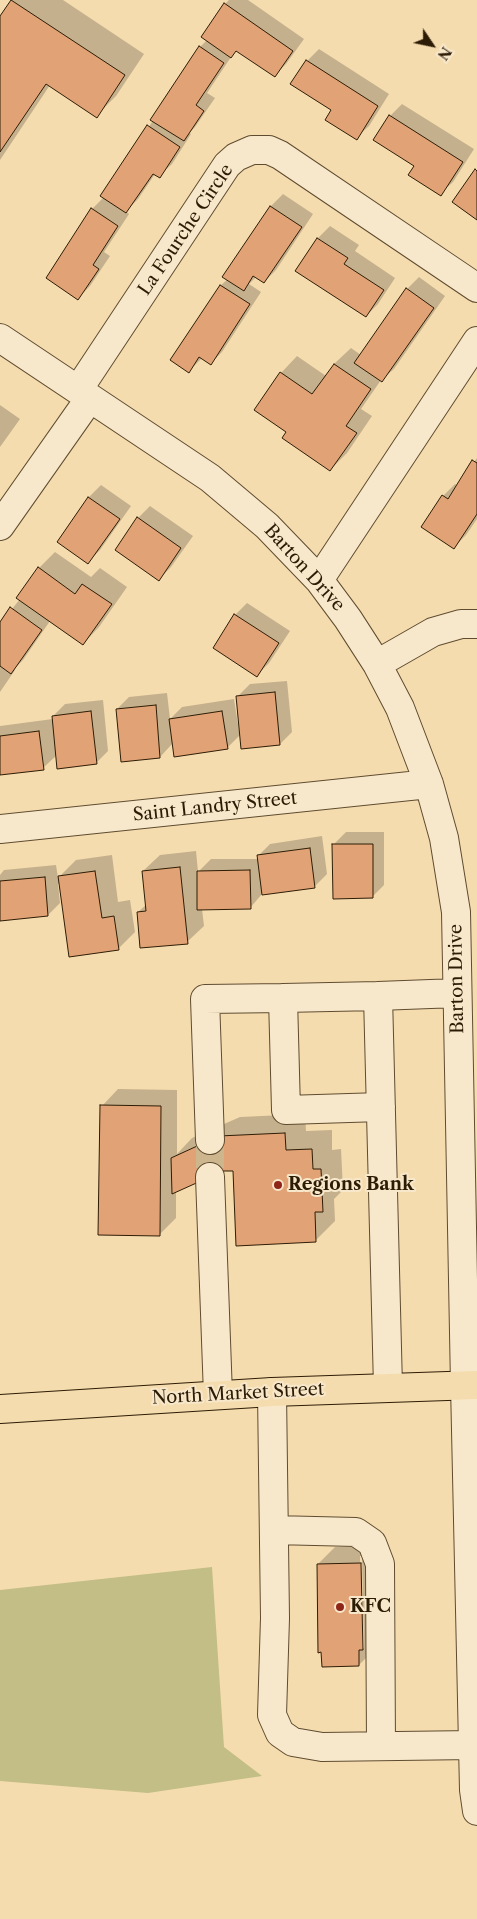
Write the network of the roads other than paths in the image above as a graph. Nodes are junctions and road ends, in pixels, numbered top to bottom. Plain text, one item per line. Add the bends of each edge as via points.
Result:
1 (477, 288) edge
2 (0, 338) edge
3 (477, 341) edge
4 (84, 394) junction
5 (0, 526) edge
6 (319, 580) junction
7 (477, 624) edge
8 (377, 664) junction
9 (429, 784) junction
10 (0, 829) edge
11 (457, 993) junction
12 (378, 996) junction
13 (283, 998) junction
14 (380, 1107) junction
15 (210, 1140) tunnel mouth
16 (210, 1177) tunnel mouth
17 (471, 1385) edge
18 (388, 1387) junction
19 (272, 1392) junction
20 (218, 1395) junction
21 (0, 1409) edge
22 (274, 1530) junction
23 (473, 1745) junction
24 (381, 1746) junction
25 (477, 1811) edge

1 - 4 street, La Fourche Circle via 280,155 269,150 252,150 227,165
2 - 4 street, Barton Drive
3 - 6 street
4 - 5 street, La Fourche Circle
4 - 6 street, Barton Drive via 210,478 267,526
6 - 8 street, Barton Drive
7 - 8 street via 461,624 433,632
8 - 9 street, Barton Drive via 400,708
9 - 10 street, Saint Landry Street
9 - 11 street, Barton Drive via 444,838 454,902
11 - 12 street
11 - 17 street, Barton Drive
12 - 13 street
12 - 14 street
13 - 14 street via 286,1110
13 - 15 street via 205,999
14 - 18 street
16 - 20 street
17 - 18 main road, North Market Street
17 - 23 street, Barton Drive
18 - 19 main road, North Market Street
19 - 20 main road, North Market Street
19 - 22 street
20 - 21 main road, North Market Street
22 - 24 street via 356,1532 372,1543 380,1564
22 - 24 street via 272,1715 280,1733 293,1742 322,1747
23 - 24 street
23 - 25 street, Barton Drive

